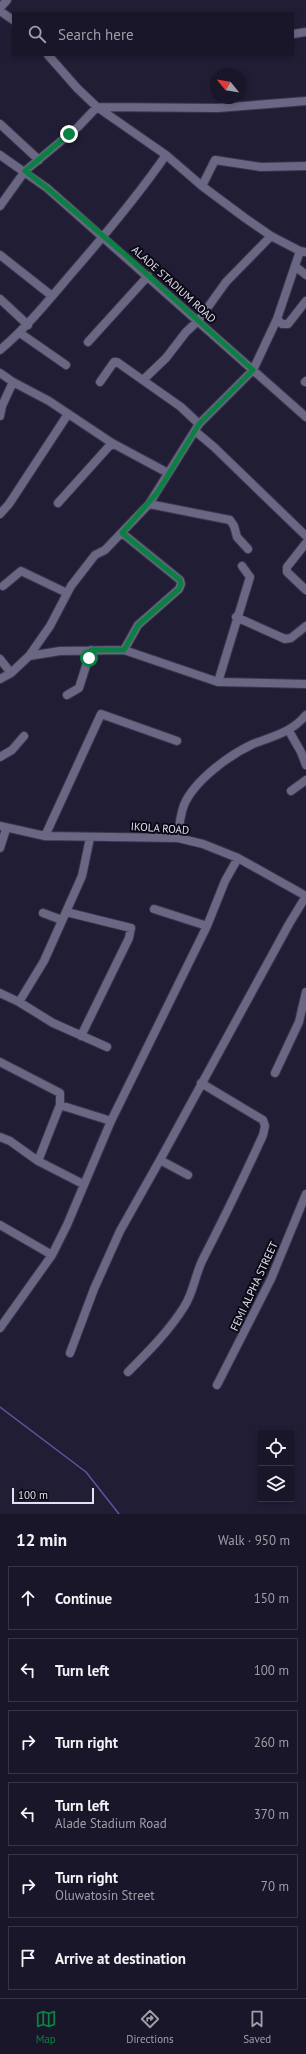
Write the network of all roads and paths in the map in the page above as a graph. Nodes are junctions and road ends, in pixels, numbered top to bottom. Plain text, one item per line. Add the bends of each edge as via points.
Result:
1 (7, 0) edge
2 (0, 8) edge
3 (0, 11) edge
4 (12, 19) edge
5 (306, 32) edge
6 (294, 34) edge
7 (49, 56) edge
8 (306, 101) edge
9 (97, 107) junction
10 (0, 124) edge
11 (0, 155) edge
12 (166, 155) junction
13 (39, 160) junction
14 (306, 166) edge
15 (25, 171) junction
16 (202, 186) junction
17 (0, 206) edge
18 (271, 236) junction
19 (104, 237) junction
20 (303, 252) edge
21 (0, 255) edge
22 (295, 266) junction
23 (306, 275) edge
24 (148, 276) junction
25 (52, 296) junction
26 (0, 299) edge
27 (306, 301) edge
28 (278, 319) junction
29 (198, 321) junction
30 (28, 325) junction
31 (20, 333) junction
32 (88, 342) dead end
33 (0, 350) edge
34 (66, 365) dead end
35 (253, 370) junction
36 (0, 373) edge
37 (142, 380) junction
38 (13, 382) junction
39 (100, 382) dead end
40 (68, 414) junction
41 (0, 416) edge
42 (306, 417) edge
43 (197, 427) junction
44 (112, 443) junction
45 (168, 473) junction
46 (58, 503) dead end
47 (148, 504) junction
48 (0, 514) edge
49 (122, 533) junction
50 (306, 536) edge
51 (306, 543) edge
52 (248, 549) dead end
53 (242, 566) dead end
54 (3, 586) dead end
55 (306, 590) edge
56 (67, 593) junction
57 (236, 618) junction
58 (306, 626) edge
59 (91, 650) junction
60 (124, 650) junction
61 (29, 656) junction
62 (0, 659) edge
63 (11, 673) junction
64 (0, 679) edge
65 (218, 682) junction
66 (306, 684) edge
67 (67, 695) dead end
68 (306, 715) edge
69 (289, 731) junction
70 (24, 736) dead end
71 (177, 740) dead end
72 (0, 757) edge
73 (306, 765) edge
74 (306, 780) edge
75 (291, 791) dead end
76 (3, 828) edge
77 (45, 836) junction
78 (90, 838) junction
79 (178, 838) junction
80 (0, 848) edge
81 (238, 858) junction
82 (306, 896) edge
83 (154, 909) dead end
84 (66, 912) junction
85 (43, 913) dead end
86 (62, 920) junction
87 (207, 926) junction
88 (306, 992) edge
89 (0, 993) edge
90 (19, 1002) junction
91 (81, 1036) junction
92 (107, 1047) dead end
93 (0, 1062) edge
94 (275, 1073) dead end
95 (201, 1084) junction
96 (60, 1105) junction
97 (111, 1121) junction
98 (0, 1137) edge
99 (160, 1160) junction
100 (38, 1161) junction
101 (188, 1175) dead end
102 (84, 1184) junction
103 (306, 1194) edge
104 (0, 1225) edge
105 (52, 1255) junction
106 (0, 1328) edge
107 (70, 1353) dead end
108 (128, 1372) dead end
109 (217, 1385) dead end

1 - 2 street
3 - 4 street
5 - 6 street
7 - 9 street
8 - 9 street via 218,108
9 - 12 street
9 - 13 street
10 - 13 street
11 - 15 street, ALADE STADIUM ROAD
12 - 16 street
12 - 19 street via 136,198
13 - 15 street
14 - 16 street via 261,167 215,160
15 - 17 street
15 - 19 street, ALADE STADIUM ROAD
16 - 18 street
18 - 20 street
18 - 29 street via 226,282
19 - 24 street, ALADE STADIUM ROAD
19 - 25 street
20 - 22 street
21 - 25 street
22 - 23 street
22 - 28 street
24 - 29 street, ALADE STADIUM ROAD
24 - 32 street
25 - 30 street
26 - 30 street
27 - 28 street via 288,324 282,324
28 - 35 street
29 - 35 street, ALADE STADIUM ROAD
29 - 37 street via 166,358
30 - 31 street
31 - 33 street
31 - 34 street
35 - 42 street, ALADE STADIUM ROAD
35 - 43 street
36 - 38 street
37 - 39 street via 116,362
37 - 43 street via 181,407
38 - 40 street
38 - 41 street
40 - 44 street
40 - 48 street
43 - 45 street
43 - 50 street via 214,447
44 - 45 street
44 - 46 street
45 - 47 street
47 - 49 street
47 - 52 street via 230,520 237,537
49 - 56 street via 95,555
49 - 60 street via 180,580 181,584 167,601 148,614 138,625
51 - 55 street via 287,567 287,572
53 - 57 street via 250,577
54 - 56 street via 21,571
56 - 61 street via 50,626
57 - 58 street via 285,639 291,638
57 - 65 street
59 - 60 street
59 - 61 street
59 - 67 street via 80,686
60 - 65 street
61 - 63 street
62 - 63 street
63 - 64 street
65 - 66 street
68 - 69 street
69 - 73 street
69 - 79 street via 247,747 217,767 191,793 182,814
70 - 72 street via 12,750
71 - 77 street via 101,714
74 - 75 street
76 - 77 street, IKOLA ROAD
76 - 80 street
77 - 78 street, IKOLA ROAD
78 - 79 street, IKOLA ROAD
78 - 84 street via 82,876
79 - 81 street, IKOLA ROAD via 203,844
81 - 82 street, IKOLA ROAD
81 - 87 street via 225,881
82 - 95 street
83 - 87 street
84 - 86 street
84 - 91 street via 131,928 129,938
85 - 86 street
86 - 90 street via 44,961
87 - 97 street
88 - 94 street via 299,1022
89 - 90 street
90 - 91 street via 52,1023
91 - 92 street
93 - 96 street via 57,1091 60,1094
95 - 99 street
95 - 108 street via 263,1120 263,1135 203,1260 184,1307 153,1348
96 - 97 street
96 - 100 street
97 - 102 street
98 - 100 street
99 - 101 street
99 - 107 street via 117,1236
100 - 102 street
102 - 105 street
103 - 109 street, FEMI ALPHA STREET via 271,1279
104 - 105 street
105 - 106 street

